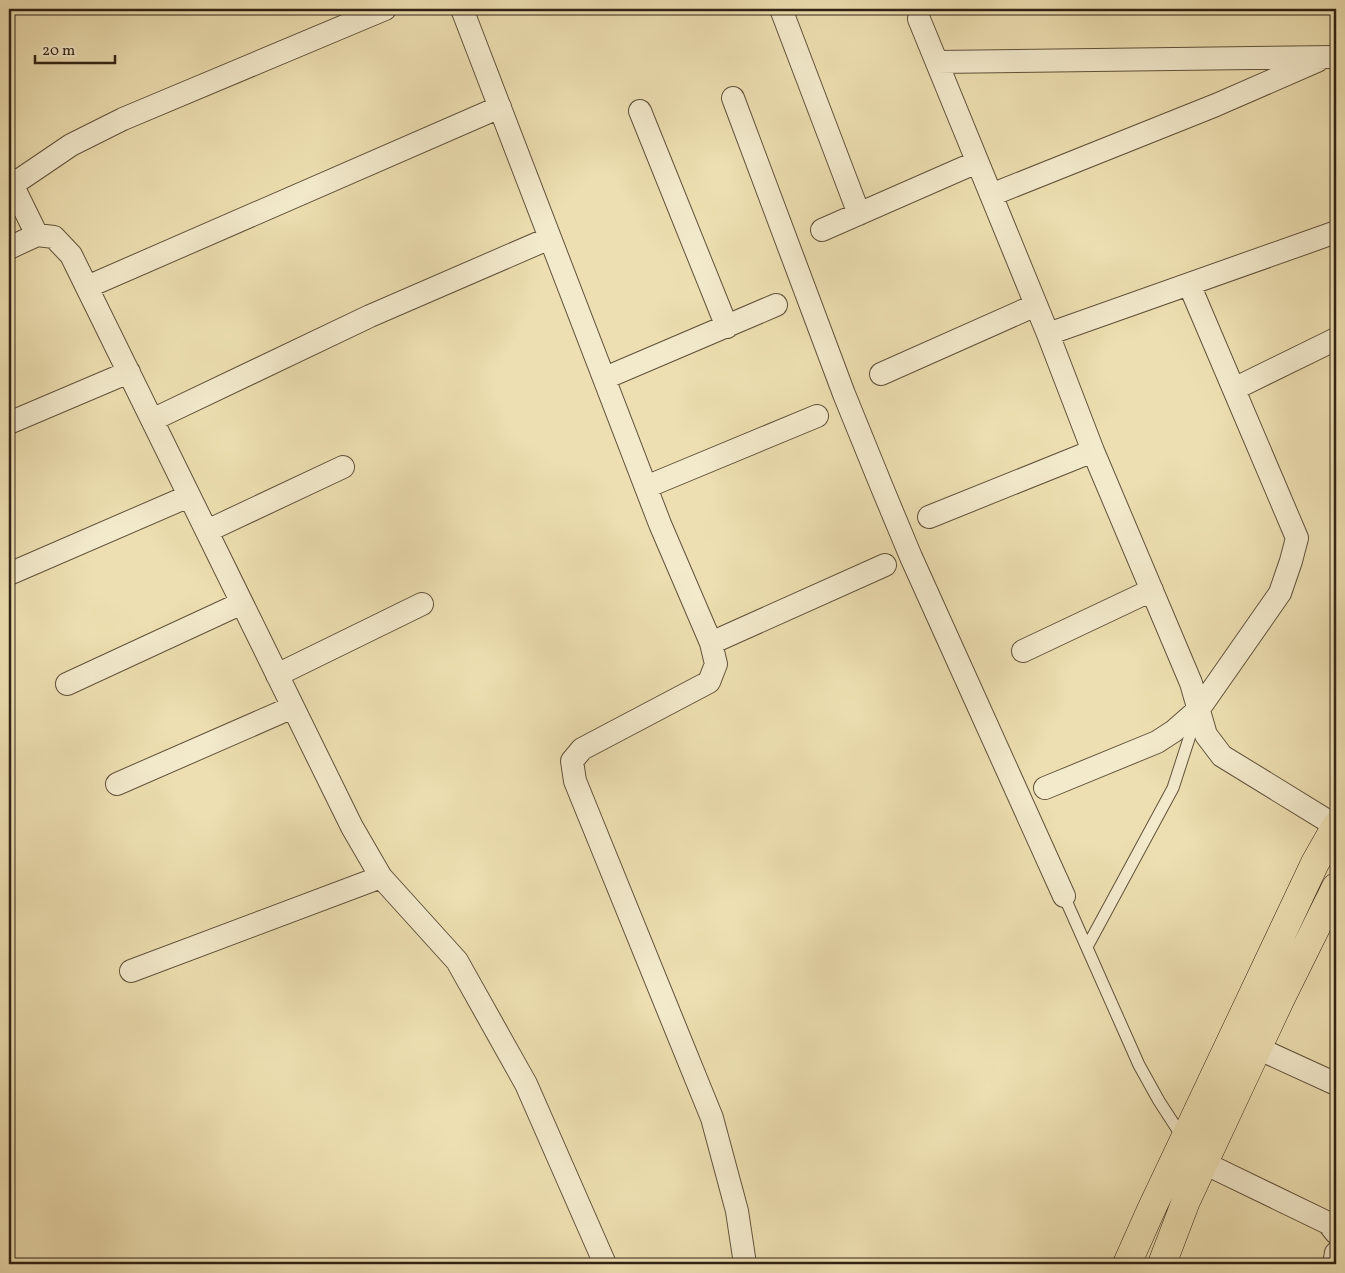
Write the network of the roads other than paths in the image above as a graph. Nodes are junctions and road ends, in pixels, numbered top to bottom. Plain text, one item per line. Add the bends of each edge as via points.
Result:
1 (384, 9) edge
2 (462, 9) edge
3 (781, 9) edge
4 (919, 18) dead end
5 (1332, 57) edge
6 (937, 62) junction
7 (733, 98) dead end
8 (500, 107) junction
9 (640, 111) dead end
10 (977, 162) junction
11 (10, 182) edge
12 (991, 195) junction
13 (859, 214) junction
14 (822, 230) dead end
15 (1336, 232) edge
16 (36, 235) junction
17 (550, 238) junction
18 (9, 248) edge
19 (1189, 284) junction
20 (87, 287) junction
21 (776, 305) dead end
22 (1036, 305) junction
23 (727, 327) junction
24 (1048, 334) junction
25 (1336, 339) edge
26 (129, 372) junction
27 (881, 374) dead end
28 (605, 378) junction
29 (1234, 389) junction
30 (817, 416) dead end
31 (152, 420) junction
32 (9, 423) edge
33 (1093, 451) junction
34 (343, 467) dead end
35 (646, 487) junction
36 (189, 496) junction
37 (929, 517) dead end
38 (207, 531) junction
39 (885, 565) dead end
40 (9, 574) edge
41 (1152, 590) junction
42 (242, 603) junction
43 (422, 604) dead end
44 (711, 643) junction
45 (1023, 651) dead end
46 (277, 675) junction
47 (67, 684) dead end
48 (293, 707) junction
49 (1199, 709) junction
50 (117, 784) dead end
51 (1044, 788) dead end
52 (1336, 826) edge
53 (381, 877) junction
54 (1336, 887) edge
55 (1064, 896) joint
56 (1086, 947) junction
57 (131, 971) dead end
58 (1233, 1037) junction
59 (1258, 1048) junction
60 (1336, 1084) edge
61 (1184, 1140) junction
62 (1204, 1163) junction
63 (1336, 1233) edge
64 (1336, 1253) edge
65 (605, 1264) edge
66 (745, 1264) edge
67 (1127, 1264) edge
68 (1162, 1264) edge
69 (1334, 1264) edge

1 - 11 street via 123,119 71,145
2 - 8 street
3 - 13 street
4 - 6 street
5 - 6 street
5 - 12 street
6 - 10 street
7 - 55 street via 884,494
8 - 17 street
8 - 20 street
9 - 23 street
10 - 12 street
10 - 13 street
11 - 16 street
12 - 22 street
13 - 14 street
15 - 19 street
16 - 18 street
16 - 20 street via 54,237 71,255
17 - 28 street
17 - 31 street via 370,316
19 - 24 street
19 - 29 street
20 - 26 street
21 - 23 street
22 - 24 street
22 - 27 street
23 - 28 street
24 - 33 street
25 - 29 street
26 - 31 street
26 - 32 street
28 - 35 street
29 - 49 street via 1297,538 1280,593
30 - 35 street
31 - 36 street
33 - 37 street
33 - 41 street
34 - 38 street
35 - 44 street
36 - 38 street
36 - 40 street
38 - 42 street
39 - 44 street
41 - 45 street
41 - 49 street
42 - 46 street
42 - 47 street
43 - 46 street
44 - 66 street via 716,664 709,682 582,749 572,761 575,781 712,1118 737,1210
46 - 48 street
48 - 50 street
48 - 53 street via 352,827
49 - 51 street via 1157,742
49 - 52 street via 1206,735 1222,756
49 - 56 lane via 1173,788
52 - 58 main road via 1315,863
53 - 57 street
53 - 65 street via 457,961 526,1084
54 - 59 main road
55 - 56 lane
56 - 61 lane via 1139,1065
58 - 59 street
58 - 61 main road
59 - 60 street
59 - 62 main road
61 - 62 street
61 - 67 main road
62 - 63 street via 1328,1223
62 - 68 main road
64 - 69 street

